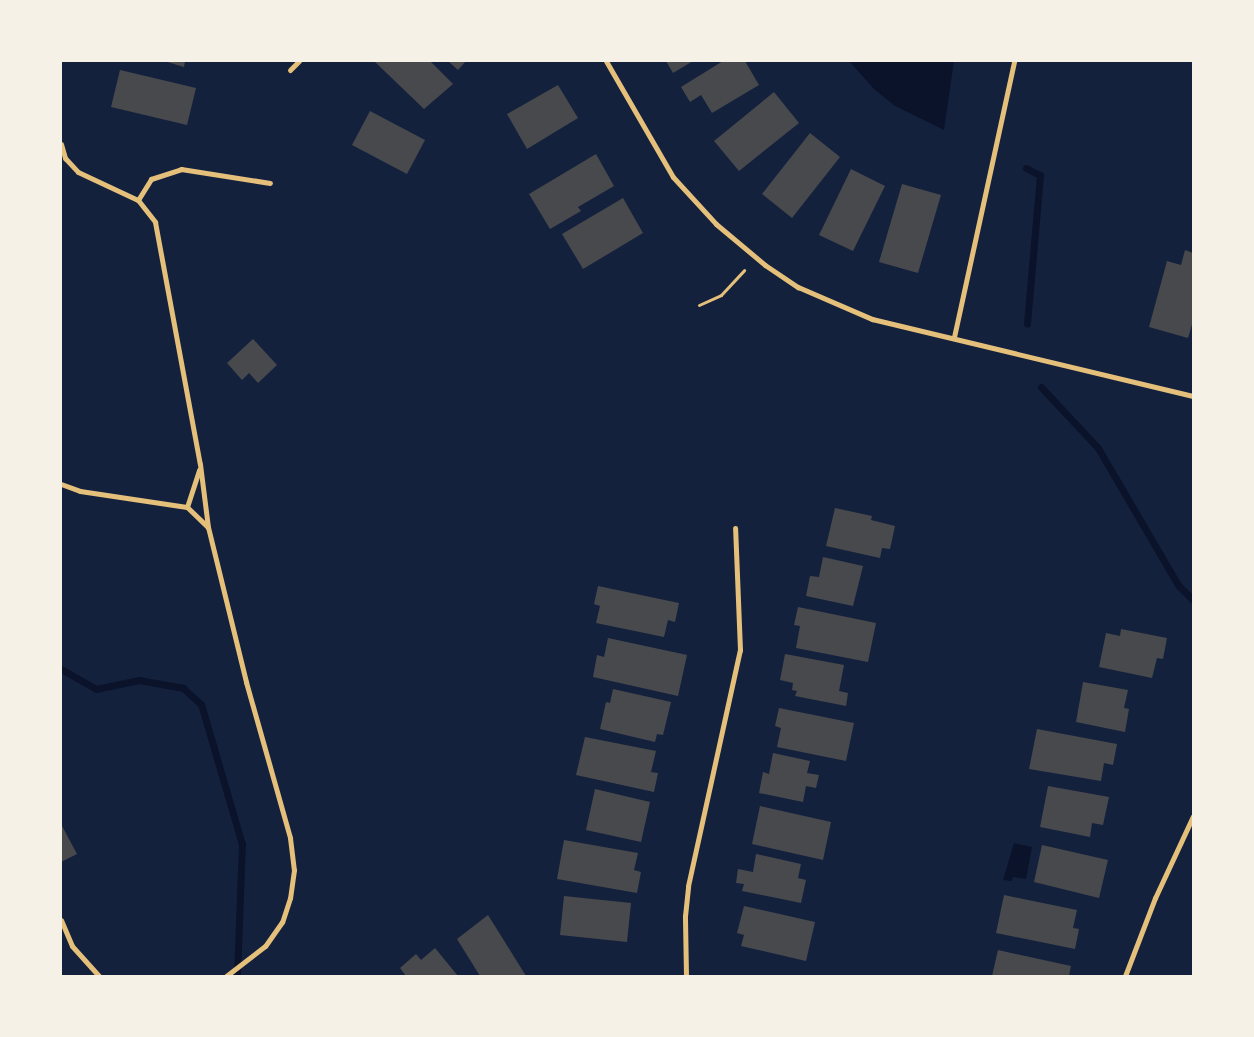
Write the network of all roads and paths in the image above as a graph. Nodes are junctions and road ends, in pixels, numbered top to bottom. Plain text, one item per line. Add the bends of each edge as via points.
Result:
1 (299, 61) edge
2 (606, 61) edge
3 (1014, 61) edge
4 (290, 70) dead end
5 (61, 144) edge
6 (270, 183) dead end
7 (138, 200) junction
8 (744, 270) dead end
9 (699, 305) dead end
10 (954, 337) junction
11 (1193, 396) edge
12 (200, 464) junction
13 (61, 484) edge
14 (187, 507) junction
15 (208, 527) junction
16 (735, 528) dead end
17 (1193, 816) edge
18 (61, 920) edge
19 (99, 976) edge
20 (226, 976) edge
21 (686, 976) edge
22 (1125, 976) edge

1 - 4 street
2 - 10 street via 673,177 716,224 765,265 798,287 872,319
3 - 10 street
5 - 7 street via 65,158 78,172
6 - 7 street via 181,169 151,179
7 - 12 street via 155,222
8 - 9 path via 721,296
10 - 11 street
12 - 14 street
12 - 15 street
13 - 14 street via 80,491
14 - 15 street
15 - 20 street via 246,682 290,838 294,870 282,922 265,946
16 - 21 street via 740,650 688,886
17 - 22 street via 1155,898
18 - 19 street via 72,946

